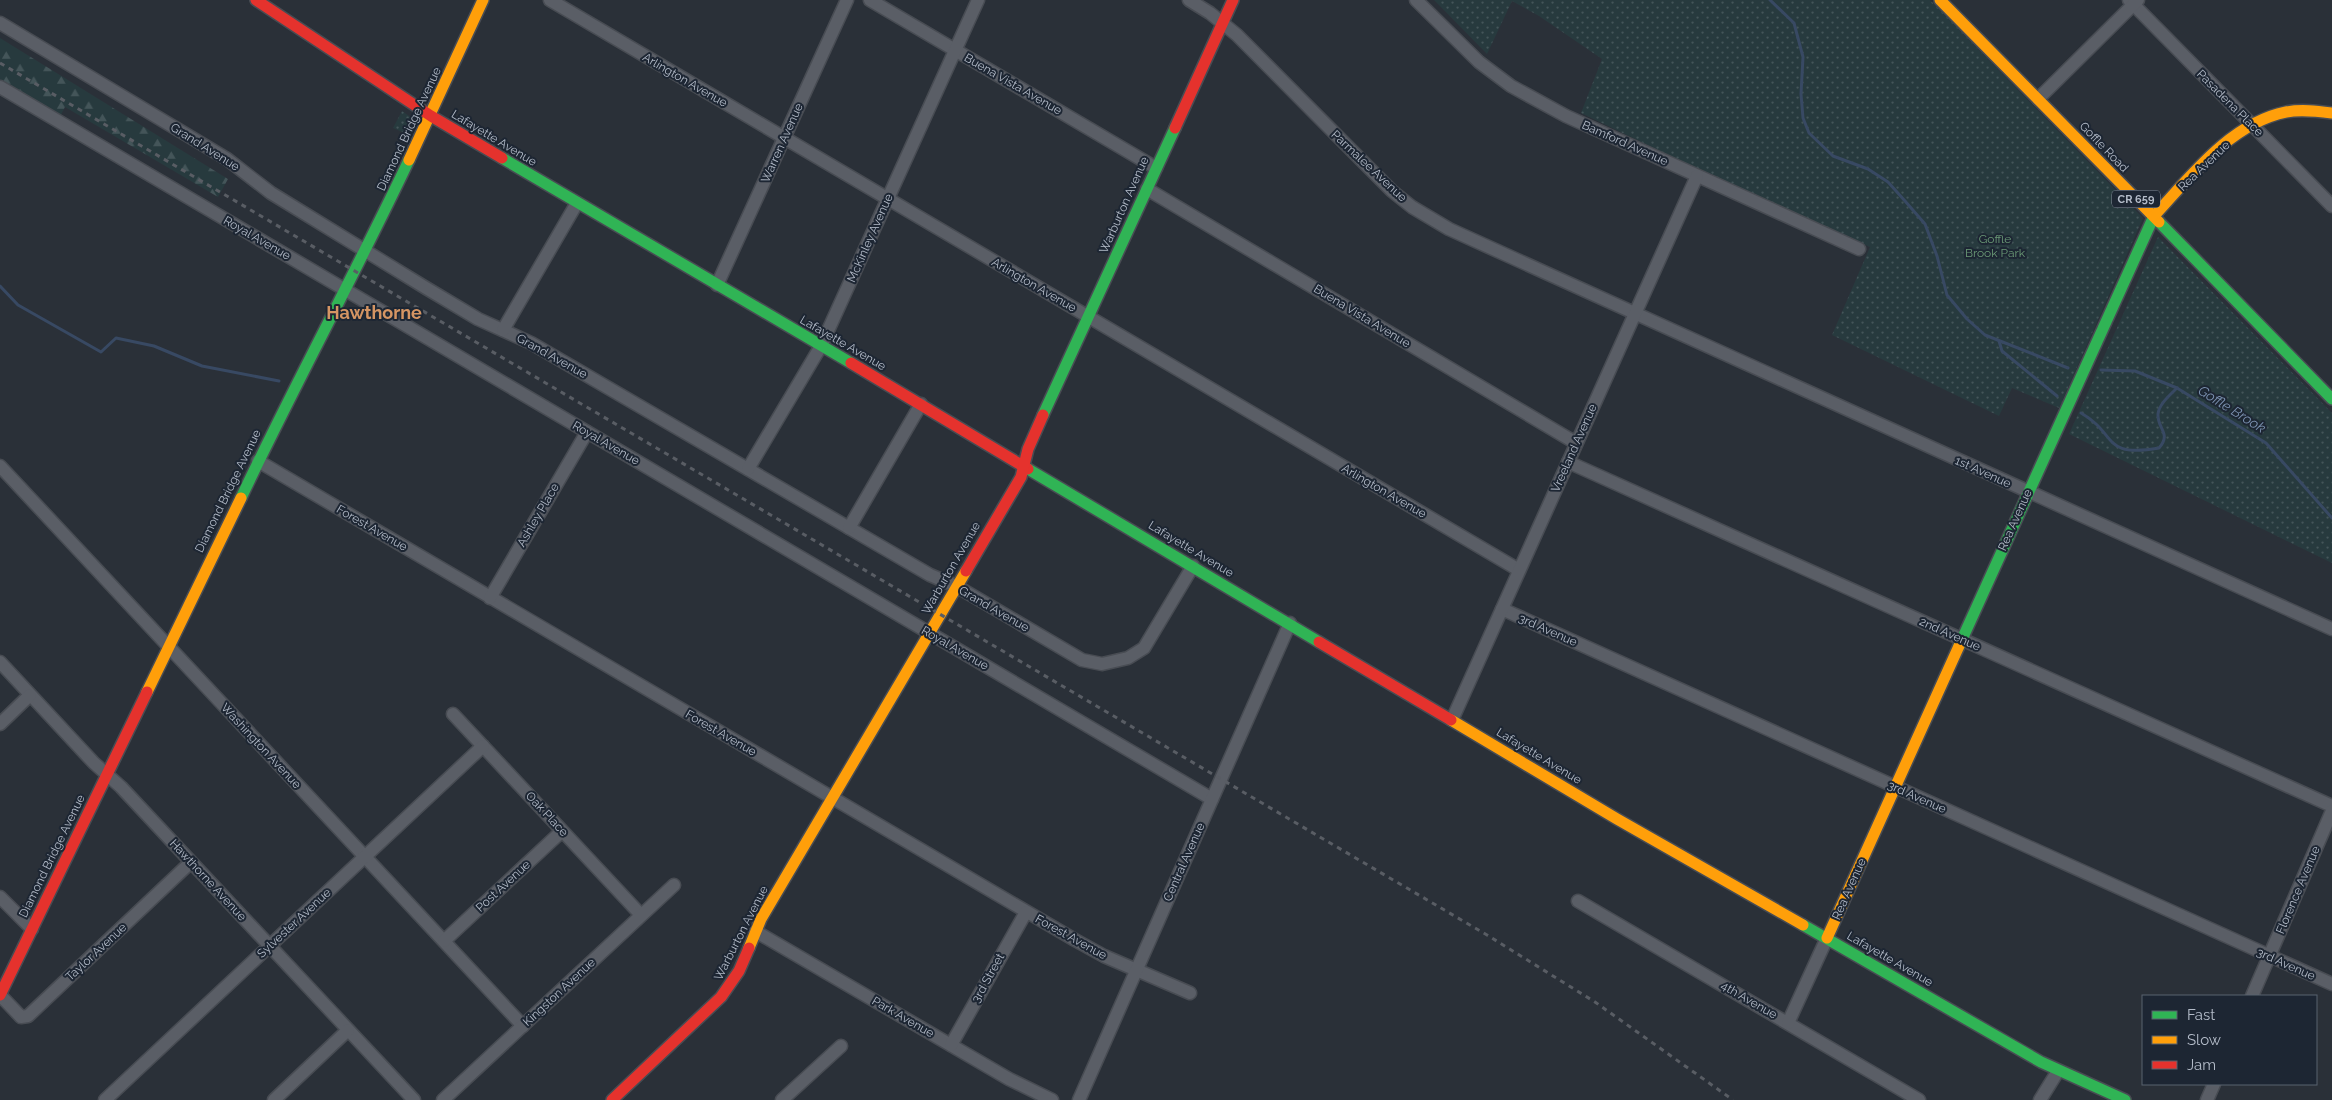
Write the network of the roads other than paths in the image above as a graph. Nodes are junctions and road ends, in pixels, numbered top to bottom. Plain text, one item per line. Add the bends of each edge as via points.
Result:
1 (256, 0) edge
2 (483, 0) edge
3 (550, 0) edge
4 (846, 0) edge
5 (870, 0) edge
6 (978, 0) edge
7 (1188, 0) edge
8 (1233, 0) edge
9 (1416, 0) edge
10 (1940, 0) edge
11 (2133, 2) edge
12 (1223, 22) junction
13 (0, 23) edge
14 (955, 50) junction
15 (0, 87) edge
16 (2038, 99) junction
17 (2332, 113) edge
18 (430, 116) junction
19 (2252, 125) junction
20 (784, 138) junction
21 (1156, 168) junction
22 (1697, 176) junction
23 (1147, 189) junction
24 (888, 199) junction
25 (577, 203) junction
26 (2332, 206) edge
27 (2153, 217) junction
28 (1859, 249) dead end
29 (366, 251) junction
30 (717, 285) junction
31 (345, 290) junction
32 (1634, 314) junction
33 (1088, 317) junction
34 (503, 330) junction
35 (821, 346) junction
36 (2332, 398) edge
37 (921, 404) junction
38 (587, 432) junction
39 (1576, 443) junction
40 (258, 461) junction
41 (1568, 462) junction
42 (0, 466) edge
43 (1024, 466) junction
44 (748, 469) junction
45 (2028, 492) junction
46 (849, 528) junction
47 (1193, 566) junction
48 (1519, 570) junction
49 (956, 586) junction
50 (490, 598) junction
51 (1502, 609) junction
52 (1290, 623) junction
53 (2332, 629) edge
54 (929, 633) junction
55 (1961, 639) junction
56 (168, 646) junction
57 (0, 662) edge
58 (30, 695) junction
59 (453, 714) dead end
60 (1452, 720) junction
61 (0, 724) edge
62 (483, 746) junction
63 (107, 774) junction
64 (1895, 787) junction
65 (832, 798) junction
66 (1212, 799) junction
67 (2332, 806) edge
68 (2332, 811) edge
69 (562, 831) junction
70 (365, 857) junction
71 (191, 862) junction
72 (674, 884) dead end
73 (0, 897) edge
74 (1578, 901) dead end
75 (1026, 912) junction
76 (641, 915) junction
77 (32, 929) junction
78 (755, 931) junction
79 (1827, 938) junction
80 (444, 941) junction
81 (270, 946) junction
82 (2270, 956) junction
83 (1136, 970) junction
84 (2332, 984) edge
85 (1190, 993) dead end
86 (0, 995) edge
87 (2252, 995) edge
88 (1788, 1023) junction
89 (523, 1026) junction
90 (348, 1030) junction
91 (951, 1045) junction
92 (841, 1046) dead end
93 (2058, 1071) junction
94 (2214, 1085) edge
95 (106, 1100) edge
96 (274, 1100) edge
97 (414, 1100) edge
98 (443, 1100) edge
99 (612, 1100) edge
100 (782, 1100) edge
101 (1052, 1100) edge
102 (1079, 1100) edge
103 (1919, 1100) edge
104 (2040, 1100) edge
105 (2125, 1100) edge
106 (2207, 1100) edge

1 - 18 street, Lafayette Avenue
2 - 18 street, Diamond Bridge Avenue
3 - 20 street, Arlington Avenue
4 - 20 street, Warren Avenue
5 - 14 street, Buena Vista Avenue
6 - 14 street, McKinley Avenue
7 - 12 street, Parmalee Avenue
8 - 12 street, Warburton Avenue
9 - 22 street, Bamford Avenue via 1479,62 1511,86 1566,116
10 - 16 street, Goffle Road / CR 659
11 - 16 street
11 - 19 street, Pasadena Place
12 - 21 street, Warburton Avenue
12 - 32 street, Parmalee Avenue via 1367,168 1412,206 1470,240
13 - 29 street, Grand Avenue via 227,158 271,193
14 - 21 street, Buena Vista Avenue
14 - 24 street, McKinley Avenue
15 - 31 street, Royal Avenue
16 - 27 street, Goffle Road / CR 659
17 - 19 street, Rea Avenue via 2280,113
18 - 25 street, Lafayette Avenue
18 - 29 street, Diamond Bridge Avenue
19 - 26 street, Pasadena Place
19 - 27 street, Rea Avenue via 2235,136
20 - 24 street, Arlington Avenue
20 - 30 street, Warren Avenue
21 - 23 street, Warburton Avenue
22 - 28 street, Bamford Avenue
22 - 32 street, Vreeland Avenue
23 - 33 street, Warburton Avenue
23 - 39 street, Buena Vista Avenue
24 - 33 street, Arlington Avenue
24 - 35 street, McKinley Avenue
25 - 30 street, Lafayette Avenue
25 - 34 street
27 - 36 street, Goffle Road / CR 659
27 - 45 street, Rea Avenue
29 - 31 street, Diamond Bridge Avenue
29 - 34 street, Grand Avenue via 478,319
30 - 35 street, Lafayette Avenue
31 - 38 street, Royal Avenue
31 - 40 street, Diamond Bridge Avenue
32 - 39 street, Vreeland Avenue
32 - 45 street, 1st Avenue
33 - 43 street, Warburton Avenue via 1028,449
33 - 48 street, Arlington Avenue
34 - 44 street, Grand Avenue via 531,343
35 - 37 street, Lafayette Avenue
35 - 44 street, McKinley Avenue
37 - 43 street, Lafayette Avenue
37 - 46 street
38 - 50 street, Ashley Place
38 - 54 street, Royal Avenue
39 - 41 street, Vreeland Avenue
40 - 50 street, Forest Avenue
40 - 56 street, Diamond Bridge Avenue
41 - 48 street, Vreeland Avenue
41 - 55 street, 2nd Avenue
42 - 56 street, Washington Avenue
43 - 47 street, Lafayette Avenue
43 - 49 street, Warburton Avenue
44 - 46 street, Grand Avenue
45 - 53 street, 1st Avenue
45 - 55 street, Rea Avenue
46 - 49 street, Grand Avenue via 930,575
47 - 49 street, Grand Avenue via 1144,648 1137,654 1095,664 1082,660
47 - 52 street, Lafayette Avenue
48 - 51 street, Vreeland Avenue
49 - 54 street, Warburton Avenue
50 - 65 street, Forest Avenue
51 - 60 street, Vreeland Avenue
51 - 64 street, 3rd Avenue
52 - 60 street, Lafayette Avenue
52 - 66 street, Central Avenue
54 - 65 street, Warburton Avenue
54 - 66 street, Royal Avenue
55 - 64 street, Rea Avenue
55 - 67 street, 2nd Avenue
56 - 63 street, Diamond Bridge Avenue
56 - 70 street, Washington Avenue
57 - 58 street, Hawthorne Avenue
58 - 61 street
58 - 63 street, Hawthorne Avenue
59 - 62 street, Oak Place
60 - 79 street, Lafayette Avenue
62 - 69 street, Oak Place
62 - 70 street, Sylvester Avenue
63 - 71 street, Hawthorne Avenue
63 - 77 street, Diamond Bridge Avenue
64 - 79 street, Rea Avenue
64 - 82 street, 3rd Avenue
65 - 75 street, Forest Avenue
65 - 78 street, Warburton Avenue
66 - 83 street, Central Avenue
68 - 82 street, Florence Avenue
69 - 76 street, Oak Place
69 - 80 street, Post Avenue
70 - 80 street, Washington Avenue
70 - 81 street, Sylvester Avenue
71 - 81 street, Hawthorne Avenue
71 - 86 street, Taylor Avenue via 28,1016 21,1017
72 - 76 street, Kingston Avenue
73 - 77 street
74 - 88 street, 4th Avenue
75 - 83 street, Forest Avenue
75 - 91 street, 3rd Street
76 - 89 street, Kingston Avenue
77 - 86 street, Diamond Bridge Avenue
78 - 91 street, Park Avenue
78 - 99 street, Warburton Avenue via 739,970 721,997
79 - 88 street, Rea Avenue
79 - 93 street, Lafayette Avenue
80 - 89 street, Washington Avenue
81 - 90 street, Hawthorne Avenue
81 - 95 street, Sylvester Avenue
82 - 84 street, 3rd Avenue
82 - 87 street, Florence Avenue
83 - 85 street, Forest Avenue
83 - 102 street, Central Avenue
88 - 103 street, 4th Avenue
89 - 98 street, Kingston Avenue
90 - 96 street
90 - 97 street, Hawthorne Avenue
91 - 101 street, Park Avenue via 1015,1083
92 - 100 street
93 - 104 street
93 - 105 street, Lafayette Avenue
94 - 106 street

